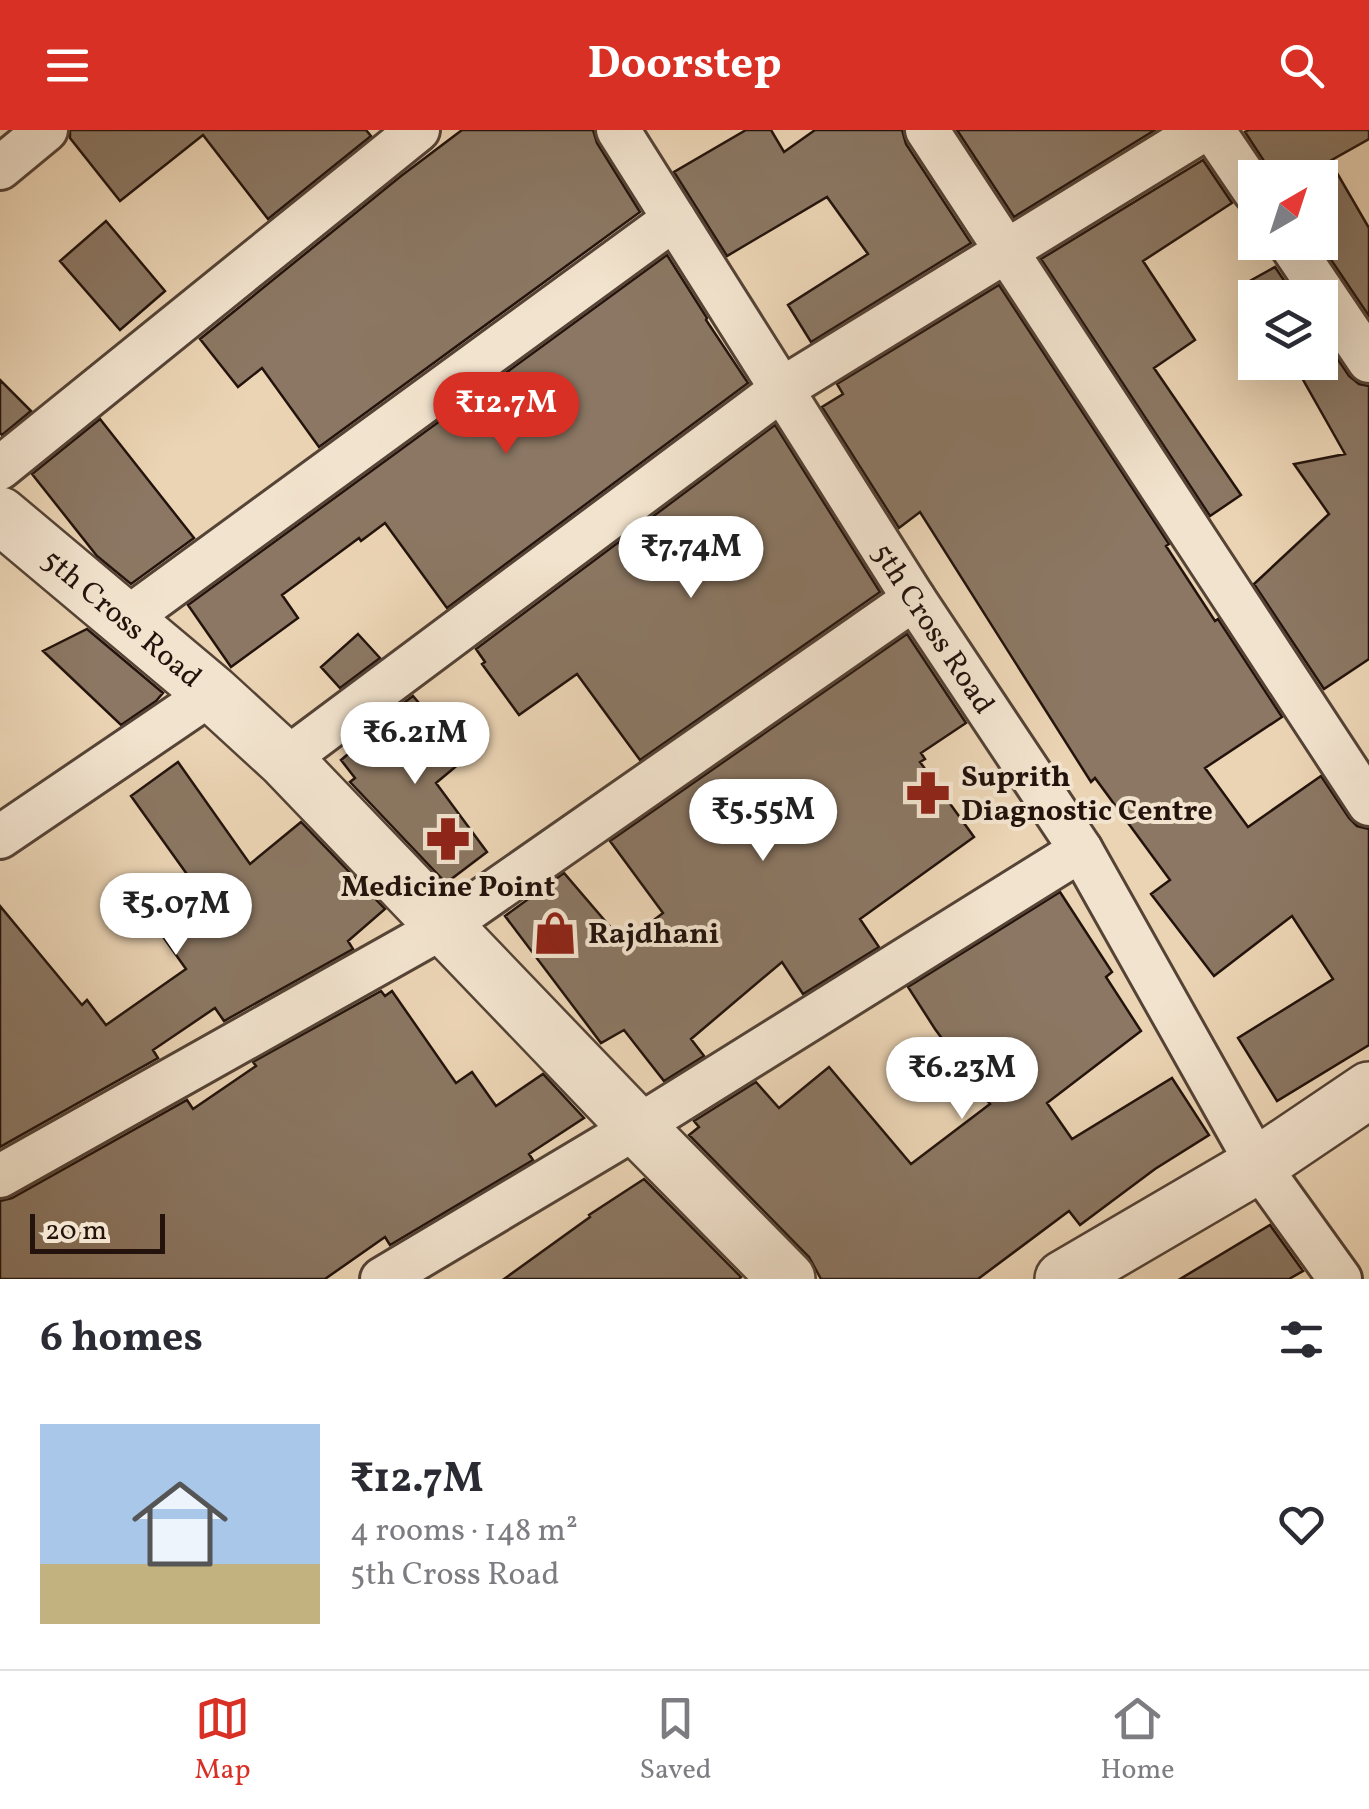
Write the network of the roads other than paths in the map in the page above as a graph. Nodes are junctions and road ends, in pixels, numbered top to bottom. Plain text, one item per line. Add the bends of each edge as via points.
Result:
1 (46, 130) edge
2 (418, 130) edge
3 (618, 130) edge
4 (927, 130) edge
5 (1203, 130) edge
6 (1214, 130) edge
7 (1238, 166) edge
8 (0, 168) edge
9 (674, 219) junction
10 (1008, 252) junction
11 (1301, 260) edge
12 (1369, 361) edge
13 (782, 390) junction
14 (0, 468) edge
15 (0, 515) edge
16 (914, 599) junction
17 (126, 620) junction
18 (212, 693) junction
19 (286, 760) junction
20 (1369, 804) edge
21 (0, 837) edge
22 (1081, 850) junction
23 (445, 926) junction
24 (1369, 1090) edge
25 (637, 1127) junction
26 (1258, 1164) junction
27 (0, 1176) edge
28 (382, 1279) edge
29 (788, 1279) edge
30 (1063, 1279) edge
31 (1340, 1279) edge

1 - 8 street
2 - 14 street
3 - 9 street, 5th Cross Road
4 - 10 street
5 - 10 street
6 - 7 street
9 - 13 street, 5th Cross Road
9 - 17 street
10 - 13 street
10 - 20 street
11 - 12 street
13 - 16 street, 5th Cross Road
13 - 19 street
15 - 17 street, 5th Cross Road
16 - 22 street, 5th Cross Road
16 - 23 street
17 - 18 street, 5th Cross Road
18 - 19 street, 5th Cross Road
18 - 21 street
19 - 23 street, 5th Cross Road
22 - 25 street
22 - 26 street, 5th Cross Road
23 - 25 street, 5th Cross Road
23 - 27 street
24 - 26 street
25 - 28 street
25 - 29 street, 5th Cross Road
26 - 30 street
26 - 31 street, 5th Cross Road

